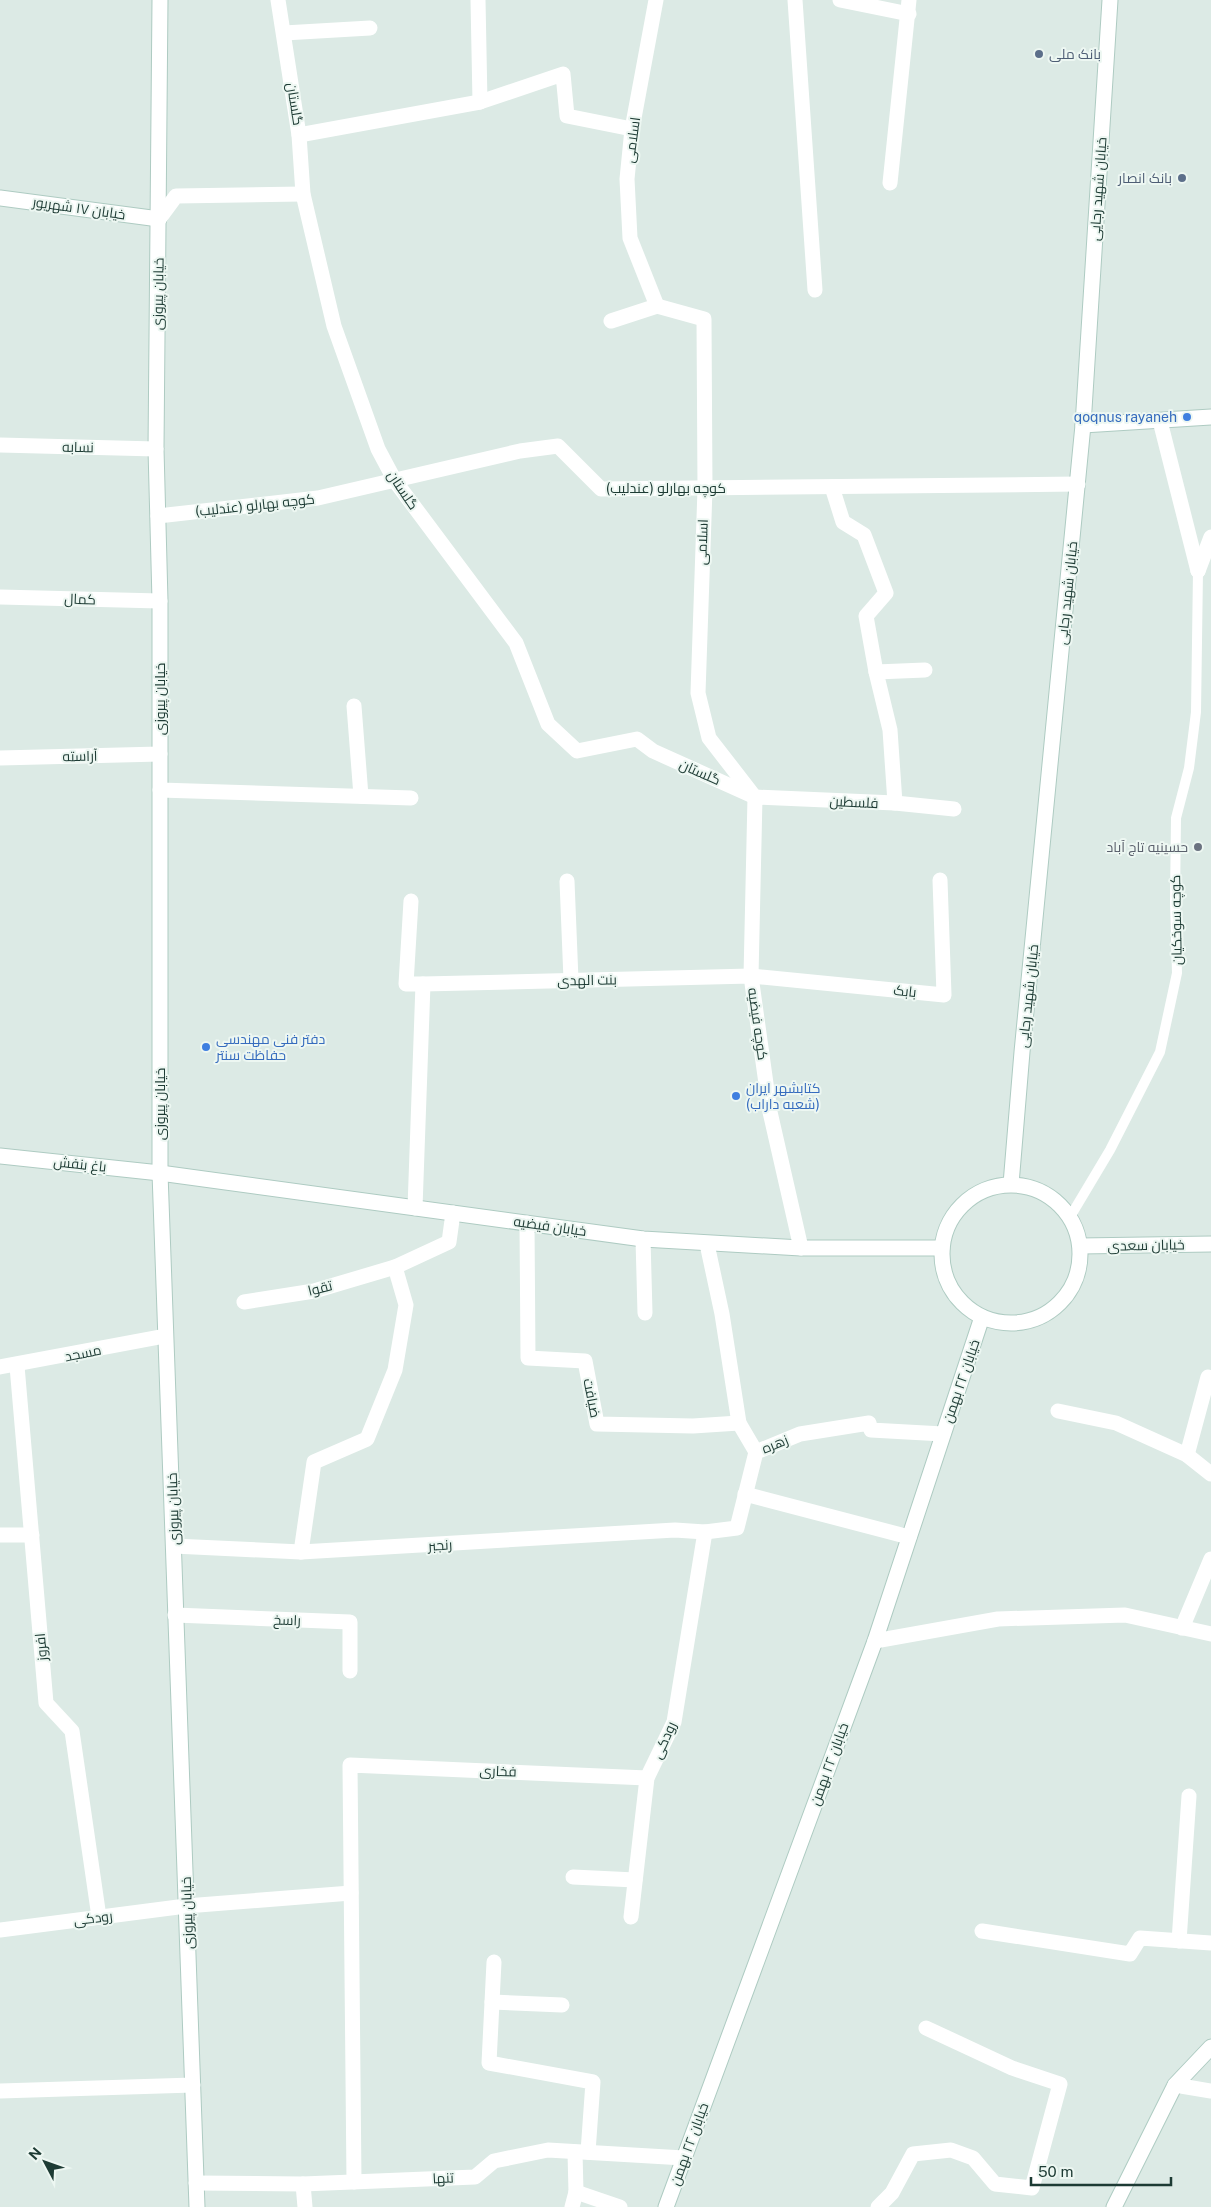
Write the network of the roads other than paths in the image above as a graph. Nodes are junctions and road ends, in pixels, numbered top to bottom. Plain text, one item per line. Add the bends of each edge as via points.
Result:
1 (160, 0) edge
2 (278, 0) edge
3 (478, 0) edge
4 (656, 0) edge
5 (796, 0) edge
6 (840, 0) edge
7 (1110, 0) edge
8 (909, 7) edge
9 (370, 28) dead end
10 (284, 34) junction
11 (480, 102) junction
12 (632, 129) junction
13 (299, 134) junction
14 (890, 183) dead end
15 (303, 194) junction
16 (0, 198) edge
17 (159, 219) junction
18 (816, 290) dead end
19 (658, 306) junction
20 (612, 321) dead end
21 (1211, 417) edge
22 (1160, 421) junction
23 (1084, 425) junction
24 (0, 445) edge
25 (156, 449) junction
26 (395, 481) junction
27 (1078, 484) junction
28 (832, 487) junction
29 (704, 489) junction
30 (158, 516) junction
31 (1211, 537) edge
32 (1198, 571) junction
33 (0, 597) edge
34 (160, 601) junction
35 (925, 670) dead end
36 (876, 672) junction
37 (354, 706) dead end
38 (160, 754) junction
39 (0, 758) edge
40 (160, 790) junction
41 (362, 796) junction
42 (755, 797) junction
43 (412, 798) dead end
44 (895, 803) junction
45 (954, 809) dead end
46 (940, 880) dead end
47 (567, 881) dead end
48 (412, 901) dead end
49 (751, 976) junction
50 (571, 980) junction
51 (423, 984) junction
52 (0, 1156) edge
53 (160, 1173) junction
54 (1011, 1184) junction
55 (415, 1208) junction
56 (453, 1213) junction
57 (1070, 1217) junction
58 (527, 1223) junction
59 (643, 1239) junction
60 (707, 1244) junction
61 (1211, 1244) edge
62 (1080, 1246) junction
63 (801, 1248) junction
64 (942, 1248) junction
65 (395, 1267) junction
66 (244, 1302) dead end
67 (645, 1313) dead end
68 (982, 1317) junction
69 (165, 1336) junction
70 (17, 1366) junction
71 (0, 1367) edge
72 (1208, 1377) dead end
73 (1058, 1411) dead end
74 (739, 1423) junction
75 (943, 1434) junction
76 (756, 1452) junction
77 (1187, 1455) junction
78 (1211, 1474) edge
79 (745, 1494) junction
80 (705, 1532) junction
81 (0, 1535) edge
82 (32, 1535) junction
83 (909, 1537) junction
84 (174, 1546) junction
85 (300, 1552) junction
86 (1211, 1559) edge
87 (175, 1615) junction
88 (1182, 1628) junction
89 (1211, 1634) edge
90 (875, 1640) junction
91 (350, 1671) dead end
92 (647, 1778) junction
93 (1189, 1796) dead end
94 (573, 1877) dead end
95 (635, 1880) junction
96 (351, 1892) junction
97 (186, 1906) junction
98 (99, 1917) junction
99 (631, 1917) dead end
100 (0, 1930) edge
101 (982, 1931) dead end
102 (1179, 1941) junction
103 (1211, 1943) edge
104 (494, 1962) dead end
105 (492, 2002) junction
106 (562, 2005) dead end
107 (926, 2028) dead end
108 (1211, 2047) edge
109 (1175, 2085) junction
110 (193, 2086) junction
111 (0, 2091) edge
112 (1211, 2091) edge
113 (582, 2152) junction
114 (684, 2158) junction
115 (354, 2182) junction
116 (196, 2183) junction
117 (303, 2184) junction
118 (574, 2200) edge
119 (197, 2207) edge
120 (305, 2207) edge
121 (620, 2207) edge
122 (666, 2207) edge
123 (878, 2207) edge
124 (1114, 2207) edge

1 - 17 street, خیابان پیروزی
2 - 10 street, گلستان
3 - 11 street
4 - 12 street, اسلامی
5 - 18 street
6 - 8 street
7 - 23 street, خیابان شهید رجایی
8 - 14 street
9 - 10 street
10 - 13 street, گلستان
11 - 12 street via 563,74 567,116
11 - 13 street
12 - 19 street, اسلامی via 626,179 630,238
13 - 15 street, گلستان
15 - 17 street via 176,196
15 - 26 street, گلستان via 334,326 378,449
16 - 17 street, خیابان ۱۷ شهریور
17 - 25 street, خیابان پیروزی
19 - 20 street
19 - 29 street, اسلامی via 704,319
21 - 22 street
22 - 23 street
22 - 32 street
23 - 27 street, خیابان شهید رجایی
24 - 25 street, نسابه
25 - 30 street, خیابان پیروزی
26 - 29 street, کوچه بهارلو (عندلیب) via 520,451 558,446 601,489
26 - 30 street, کوچه بهارلو (عندلیب) via 318,498
26 - 42 street, گلستان via 516,644 548,724 577,751 636,739 653,751
27 - 28 street, کوچه بهارلو (عندلیب)
27 - 54 street, خیابان شهید رجایی
28 - 29 street, کوچه بهارلو (عندلیب)
28 - 36 street via 843,522 864,535 886,593 866,616
29 - 42 street, اسلامی via 698,693 709,738
30 - 34 street, خیابان پیروزی
31 - 32 street
32 - 57 lane, کوچه سوخکیان via 1196,712 1189,768 1176,818 1174,901 1177,973 1160,1052 1110,1150
33 - 34 street, کمال
34 - 38 street, خیابان پیروزی
35 - 36 street
36 - 44 street via 890,730
37 - 41 street
38 - 39 street, آراسته
38 - 40 street, خیابان پیروزی
40 - 41 street
40 - 53 street, خیابان پیروزی
41 - 43 street
42 - 44 street, فلسطین
42 - 49 street, کوچه فیضیه
44 - 45 street, فلسطین
46 - 49 street, بابک via 944,995
47 - 50 street
48 - 51 street, بنت الهدی via 406,984
49 - 50 street, بنت الهدی
49 - 63 street, کوچه فیضیه via 770,1112
50 - 51 street, بنت الهدی
51 - 55 street
52 - 53 street, باغ بنفش
53 - 55 street, خیابان فیضیه
53 - 69 street, خیابان پیروزی
54 - 57 street via 1039,1190 1051,1197
54 - 64 street via 973,1196 958,1210 947,1228
55 - 56 street, خیابان فیضیه
56 - 58 street, خیابان فیضیه
56 - 65 street, تقوا via 449,1242
57 - 62 street
58 - 59 street, خیابان فیضیه
58 - 74 street, ضیافت via 528,1358 585,1361 597,1424 693,1426
59 - 60 street, خیابان فیضیه
59 - 67 street
60 - 63 street, خیابان فیضیه
60 - 74 street, زهره
61 - 62 street, خیابان سعدی
62 - 68 street via 1079,1267 1072,1286 1060,1303 1049,1311 1023,1322 1002,1323
63 - 64 street, خیابان فیضیه
64 - 68 street via 947,1281 956,1296
65 - 66 street, تقوا via 314,1291
65 - 85 street via 406,1305 395,1370 367,1438 314,1462
68 - 75 street, خیابان ۲۲ بهمن
69 - 70 street, مسجد
69 - 84 street, خیابان پیروزی
70 - 71 street, مسجد
70 - 82 street, افروز
72 - 77 street
73 - 77 street via 1116,1423
74 - 76 street, زهره
75 - 76 street, زهره via 871,1430 869,1423 800,1434
75 - 83 street, خیابان ۲۲ بهمن
76 - 79 street
77 - 78 street
79 - 80 street, رنجبر via 736,1528
79 - 83 street
80 - 85 street, رنجبر via 675,1530
80 - 92 street, رودکی via 674,1722
81 - 82 street
82 - 98 street, افروز via 46,1703 72,1731
83 - 90 street, خیابان ۲۲ بهمن
84 - 85 street, رنجبر
84 - 87 street, خیابان پیروزی
86 - 88 street
87 - 91 street, راسخ via 350,1622
87 - 97 street, خیابان پیروزی
88 - 89 street
88 - 90 street via 1125,1615 998,1619
90 - 114 street, خیابان ۲۲ بهمن
92 - 95 street, رودکی
92 - 96 street, فخاری via 350,1765
93 - 102 street
94 - 95 street
95 - 99 street, رودکی
96 - 97 street, رودکی
96 - 115 street
97 - 98 street, رودکی
97 - 110 street, خیابان پیروزی
98 - 100 street, رودکی
101 - 102 street via 1130,1954 1140,1938
102 - 103 street
104 - 105 street
105 - 106 street
105 - 113 street via 489,2063 593,2082
107 - 123 street via 1012,2068 1060,2084 1037,2170 1032,2188 995,2184 973,2158 951,2150 914,2154 892,2193
108 - 109 street
109 - 112 street
109 - 124 street
110 - 111 street
110 - 116 street, خیابان پیروزی
113 - 114 street, تنها
113 - 115 street, تنها via 548,2150 494,2161 475,2177
113 - 118 street
114 - 122 street, خیابان ۲۲ بهمن
115 - 117 street, تنها
116 - 117 street, تنها
116 - 119 street, خیابان پیروزی
117 - 120 street
118 - 121 street

